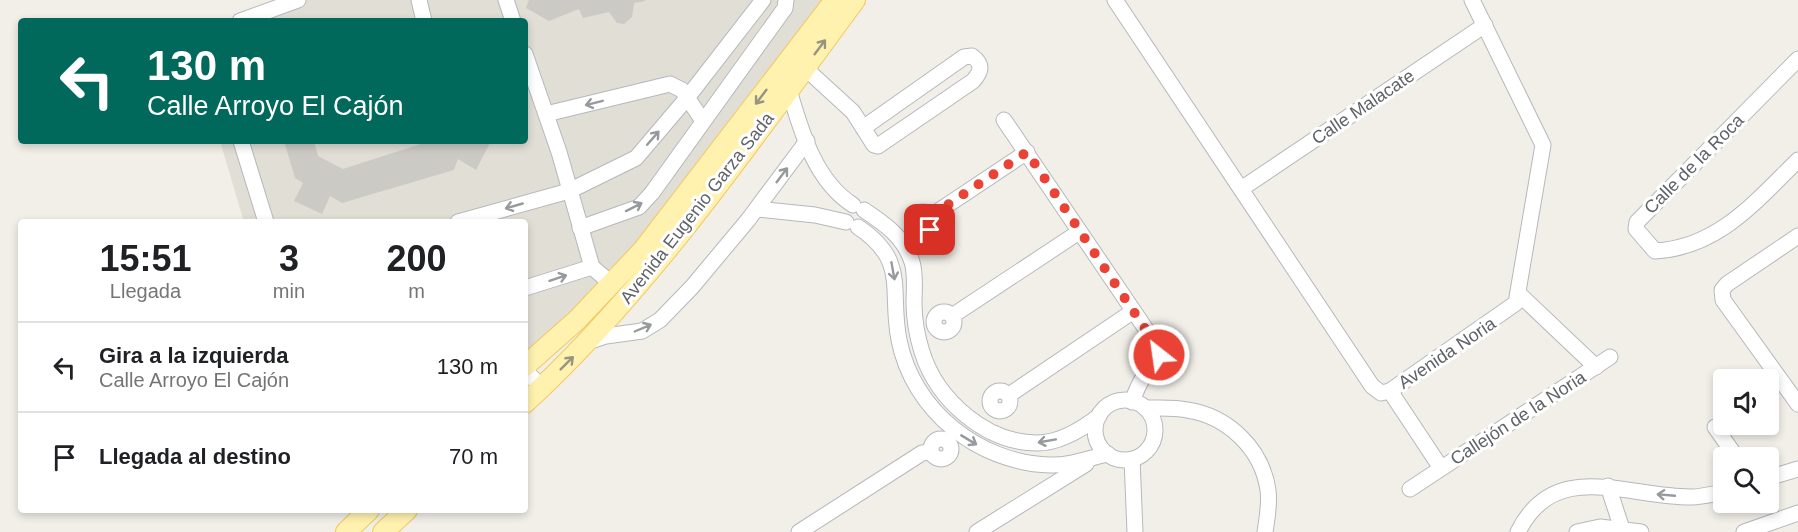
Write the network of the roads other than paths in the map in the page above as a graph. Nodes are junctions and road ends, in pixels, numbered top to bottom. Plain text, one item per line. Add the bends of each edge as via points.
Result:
1 (298, 0) edge
2 (419, 0) edge
3 (506, 0) edge
4 (764, 0) edge
5 (786, 0) edge
6 (835, 0) edge
7 (855, 0) edge
8 (1472, 0) edge
9 (1117, 1) edge
10 (248, 18) edge
11 (423, 18) edge
12 (512, 18) edge
13 (1485, 25) junction
14 (1798, 59) edge
15 (528, 63) edge
16 (805, 68) junction
17 (789, 90) junction
18 (687, 98) junction
19 (546, 114) junction
20 (1004, 120) dead end
21 (703, 121) junction
22 (863, 128) junction
23 (807, 141) junction
24 (242, 144) edge
25 (1027, 152) junction
26 (1798, 160) edge
27 (1241, 189) junction
28 (569, 191) junction
29 (836, 193) junction
30 (757, 209) junction
31 (931, 216) dead end
32 (825, 218) junction
33 (265, 219) edge
34 (469, 219) edge
35 (580, 228) junction
36 (1079, 232) junction
37 (1798, 236) edge
38 (592, 267) junction
39 (612, 284) junction
40 (528, 287) edge
41 (1518, 293) junction
42 (1132, 312) junction
43 (952, 316) dead end
44 (588, 342) junction
45 (1610, 357) dead end
46 (528, 365) edge
47 (1596, 367) junction
48 (528, 372) edge
49 (542, 388) junction
50 (1390, 392) junction
51 (1009, 395) dead end
52 (528, 401) edge
53 (1798, 404) edge
54 (1139, 405) junction
55 (1099, 416) junction
56 (931, 452) dead end
57 (1108, 454) junction
58 (1132, 459) junction
59 (1091, 460) junction
60 (1034, 464) junction
61 (1441, 468) junction
62 (1798, 469) edge
63 (1779, 475) edge
64 (1608, 486) junction
65 (1410, 489) dead end
66 (1041, 493) junction
67 (1713, 494) edge
68 (366, 513) edge
69 (404, 513) edge
70 (1798, 513) edge
71 (1778, 526) edge
72 (1622, 529) junction
73 (346, 532) edge
74 (383, 532) edge
75 (799, 532) edge
76 (977, 532) edge
77 (1135, 532) edge
78 (1265, 532) edge
79 (1518, 532) edge
80 (1579, 532) edge
81 (1641, 532) edge
82 (1744, 532) edge

1 - 10 street
2 - 11 street
3 - 12 street
4 - 18 street
5 - 21 street via 785,8
6 -> 39 main road, Avenida Eugenio Garza Sada via 675,211
16 -> 7 main road, Avenida Eugenio Garza Sada
8 - 13 street, Avenida Noria
9 - 27 street, Avenida Noria
13 - 27 street, Calle Malacate
13 - 41 street, Avenida Noria via 1544,145
14 - 26 street, Calle de la Roca via 1637,222 1636,229 1655,251 1698,241 1732,224
15 - 19 street
16 - 17 main road, Avenida Eugenio Garza Sada
16 - 22 street via 853,112
17 - 23 street
17 - 44 main road, Avenida Eugenio Garza Sada via 673,243
18 -> 19 street via 670,84
18 - 21 street
28 -> 18 street via 636,158
19 - 28 street
20 - 25 street
35 -> 21 street via 639,207
22 - 22 street via 964,57 972,56 978,61 981,67 973,81 882,145 874,145
23 - 29 street via 818,167
30 -> 23 street
24 - 33 street
25 - 31 street
25 - 36 street
27 - 50 street, Avenida Noria via 1372,386 1381,393
28 -> 34 street
28 - 35 street
29 - 32 street via 837,207
55 -> 29 street via 1081,430 1037,443 1006,437 972,421 952,404 923,356 915,328 913,264 907,252 887,225
30 - 32 street
44 -> 30 street via 618,333 642,332 660,320
32 -> 60 street via 852,225 881,246 891,260 900,342 911,375 928,404 948,426 974,443
35 - 38 street
36 - 42 street
36 - 43 street
37 - 53 street via 1722,290 1723,300
38 - 39 street
40 -> 38 street
39 - 46 main road, Avenida Eugenio Garza Sada
41 - 47 street, Callejón de la Noria
41 - 50 street, Avenida Noria via 1512,308
42 - 51 street
42 - 54 street via 1159,355 1141,380
49 -> 44 main road, Avenida Eugenio Garza Sada
45 - 47 street, Callejón de la Noria
47 - 61 street, Callejón de la Noria
48 - 49 street
49 - 52 main road, Avenida Eugenio Garza Sada
50 - 61 street, Callejón de la Noria
54 - 55 street via 1118,401 1108,405
54 - 58 street via 1155,425 1155,434 1145,453
54 - 78 street via 1187,409 1206,414 1234,430 1261,465 1268,490
55 - 57 street via 1096,437
56 - 75 street via 922,453
57 - 58 street via 1122,460
57 - 59 street
58 - 77 street
59 - 60 street
59 - 66 street
60 - 66 street via 1043,477
61 - 65 street, Callejón de la Noria
62 - 63 street
67 -> 64 street via 1693,497
64 - 72 street
64 - 79 street via 1572,487 1556,492 1526,515
66 - 76 street
68 - 73 main road
69 - 74 main road
70 - 71 street
71 - 82 street
72 - 80 street via 1600,527
72 - 81 street

